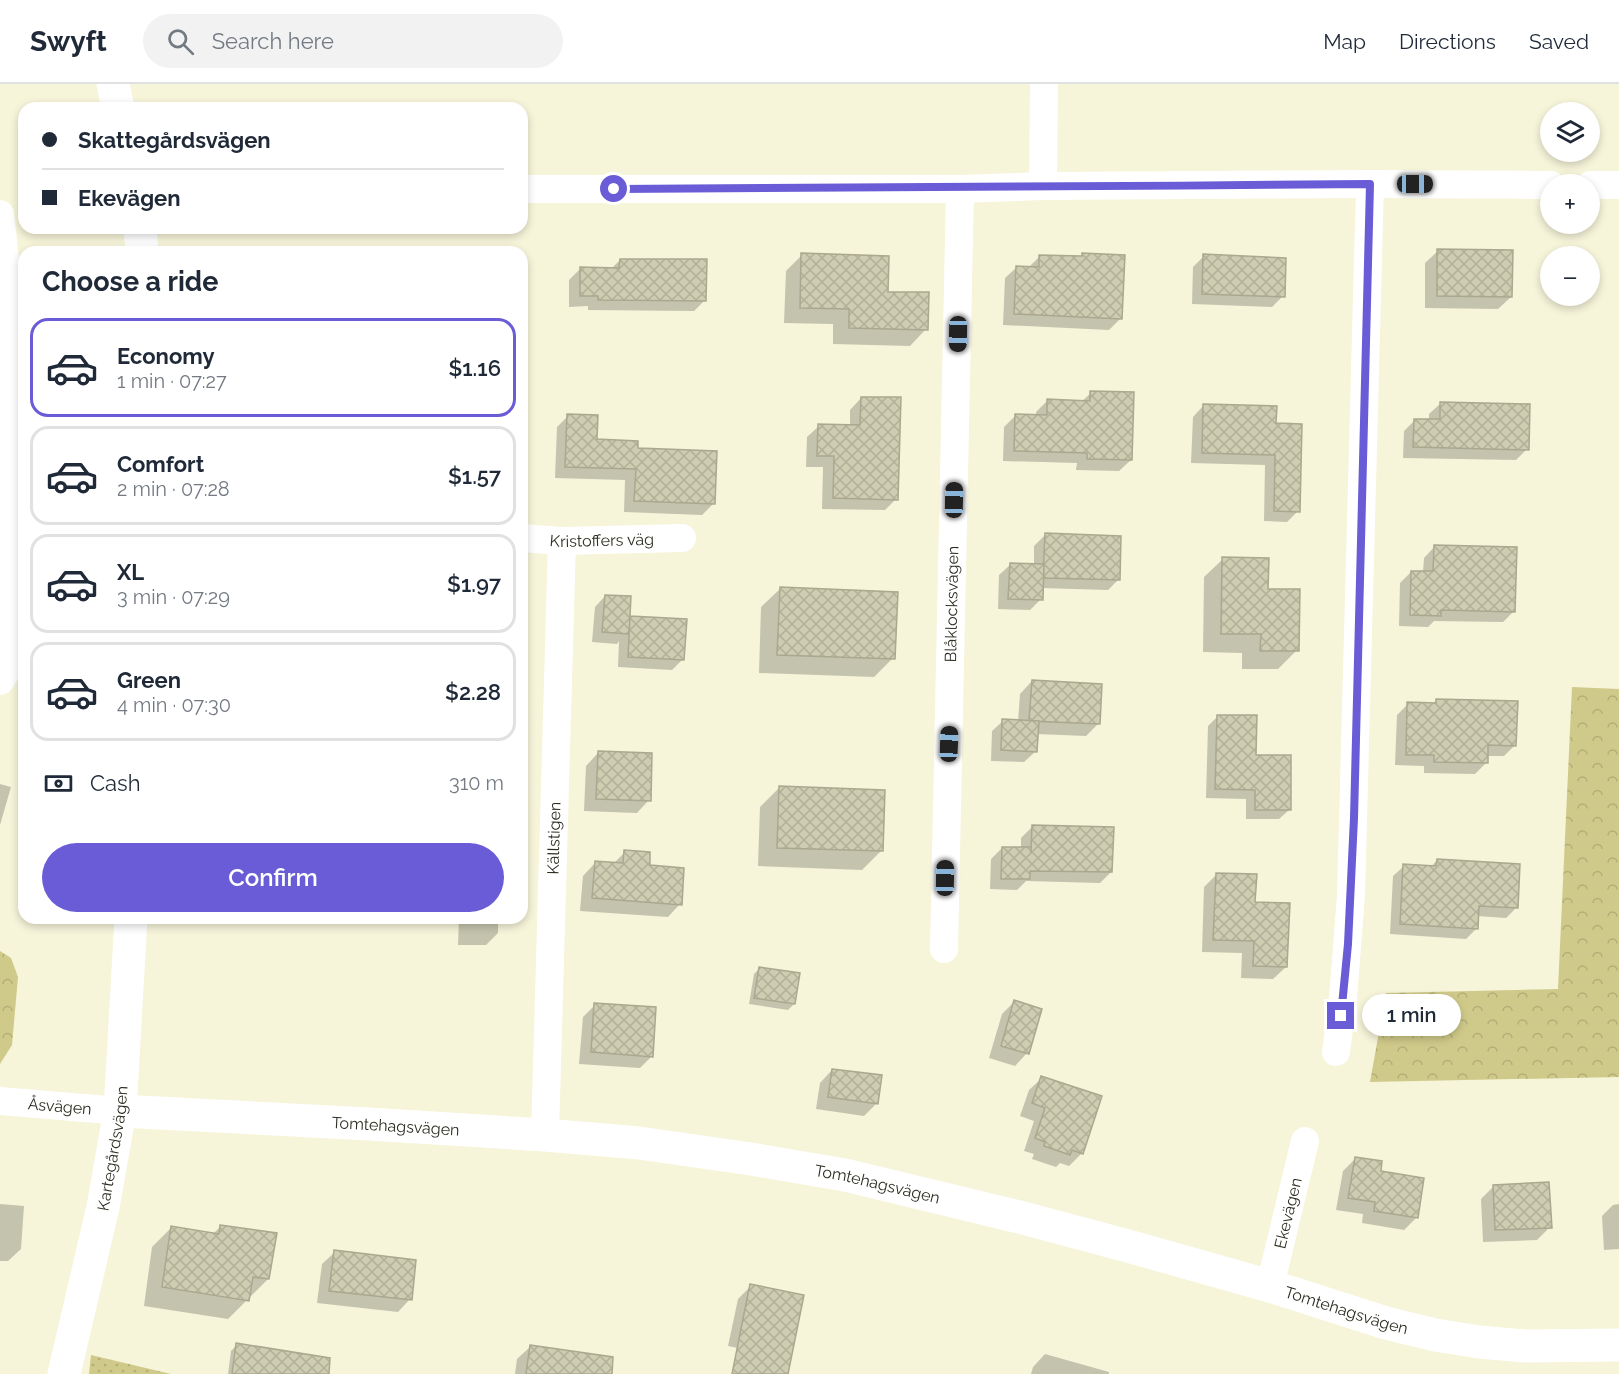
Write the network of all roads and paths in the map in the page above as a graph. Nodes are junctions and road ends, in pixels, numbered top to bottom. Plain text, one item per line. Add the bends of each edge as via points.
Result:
1 (113, 84) edge
2 (1044, 84) edge
3 (117, 102) edge
4 (1370, 184) junction
5 (1540, 185) edge
6 (1600, 185) edge
7 (1619, 185) edge
8 (1043, 186) junction
9 (528, 189) edge
10 (960, 189) junction
11 (0, 214) edge
12 (5, 341) edge
13 (528, 538) edge
14 (682, 538) dead end
15 (562, 541) junction
16 (0, 681) edge
17 (131, 924) edge
18 (944, 949) dead end
19 (1336, 1052) dead end
20 (0, 1101) edge
21 (120, 1111) junction
22 (545, 1136) junction
23 (1305, 1141) dead end
24 (1270, 1286) junction
25 (1619, 1345) edge
26 (64, 1374) edge

1 - 3 street
2 - 8 street
4 - 5 street
4 - 8 street
4 - 19 street via 1351,896
6 - 7 street
8 - 10 street
9 - 10 street
10 - 18 street, Blåklocksvägen
11 - 12 street via 8,276
12 - 16 street via 11,652
13 - 15 street, Kristoffers väg
14 - 15 street, Kristoffers väg
15 - 22 street, Källstigen
17 - 21 street, Kartegårdsvägen
20 - 21 street, Åsvägen
21 - 22 street, Tomtehagsvägen
21 - 26 street, Kartegårdsvägen via 103,1207
22 - 24 street, Tomtehagsvägen via 691,1150 845,1175
23 - 24 street, Ekevägen
24 - 25 street, Tomtehagsvägen via 1435,1335 1526,1346

